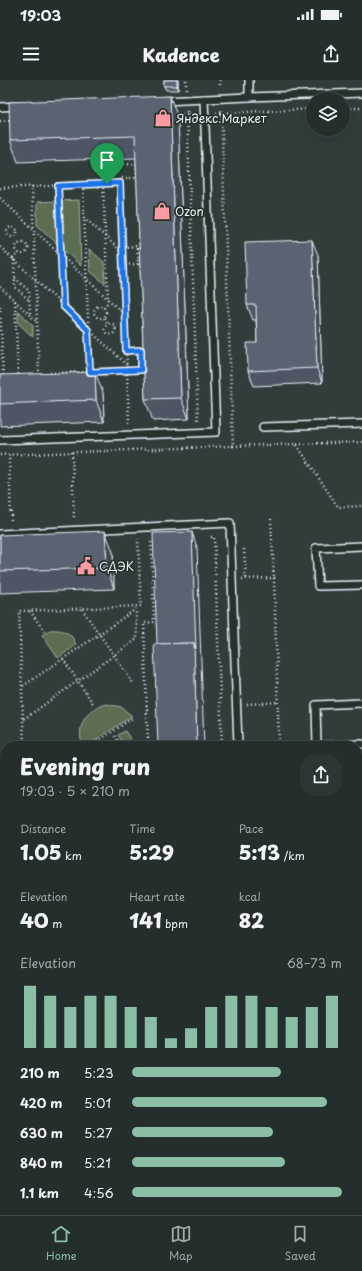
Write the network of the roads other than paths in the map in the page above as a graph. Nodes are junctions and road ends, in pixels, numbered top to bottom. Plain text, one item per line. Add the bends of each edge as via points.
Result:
1 (249, 80) edge
2 (362, 93) edge
3 (249, 97) junction
4 (204, 99) junction
5 (155, 101) edge
6 (0, 106) edge
7 (23, 106) edge
8 (362, 424) edge
9 (263, 428) dead end
10 (0, 440) edge
11 (0, 534) edge
12 (362, 546) edge
13 (362, 585) edge
14 (362, 703) edge
15 (238, 741) edge
16 (317, 741) edge

1 - 3 lane
2 - 3 lane
3 - 4 lane
4 - 5 lane
4 - 10 lane via 216,432
6 - 7 lane
8 - 9 lane
11 - 15 lane via 230,523
12 - 13 lane via 316,548 318,586
14 - 16 lane via 316,704

